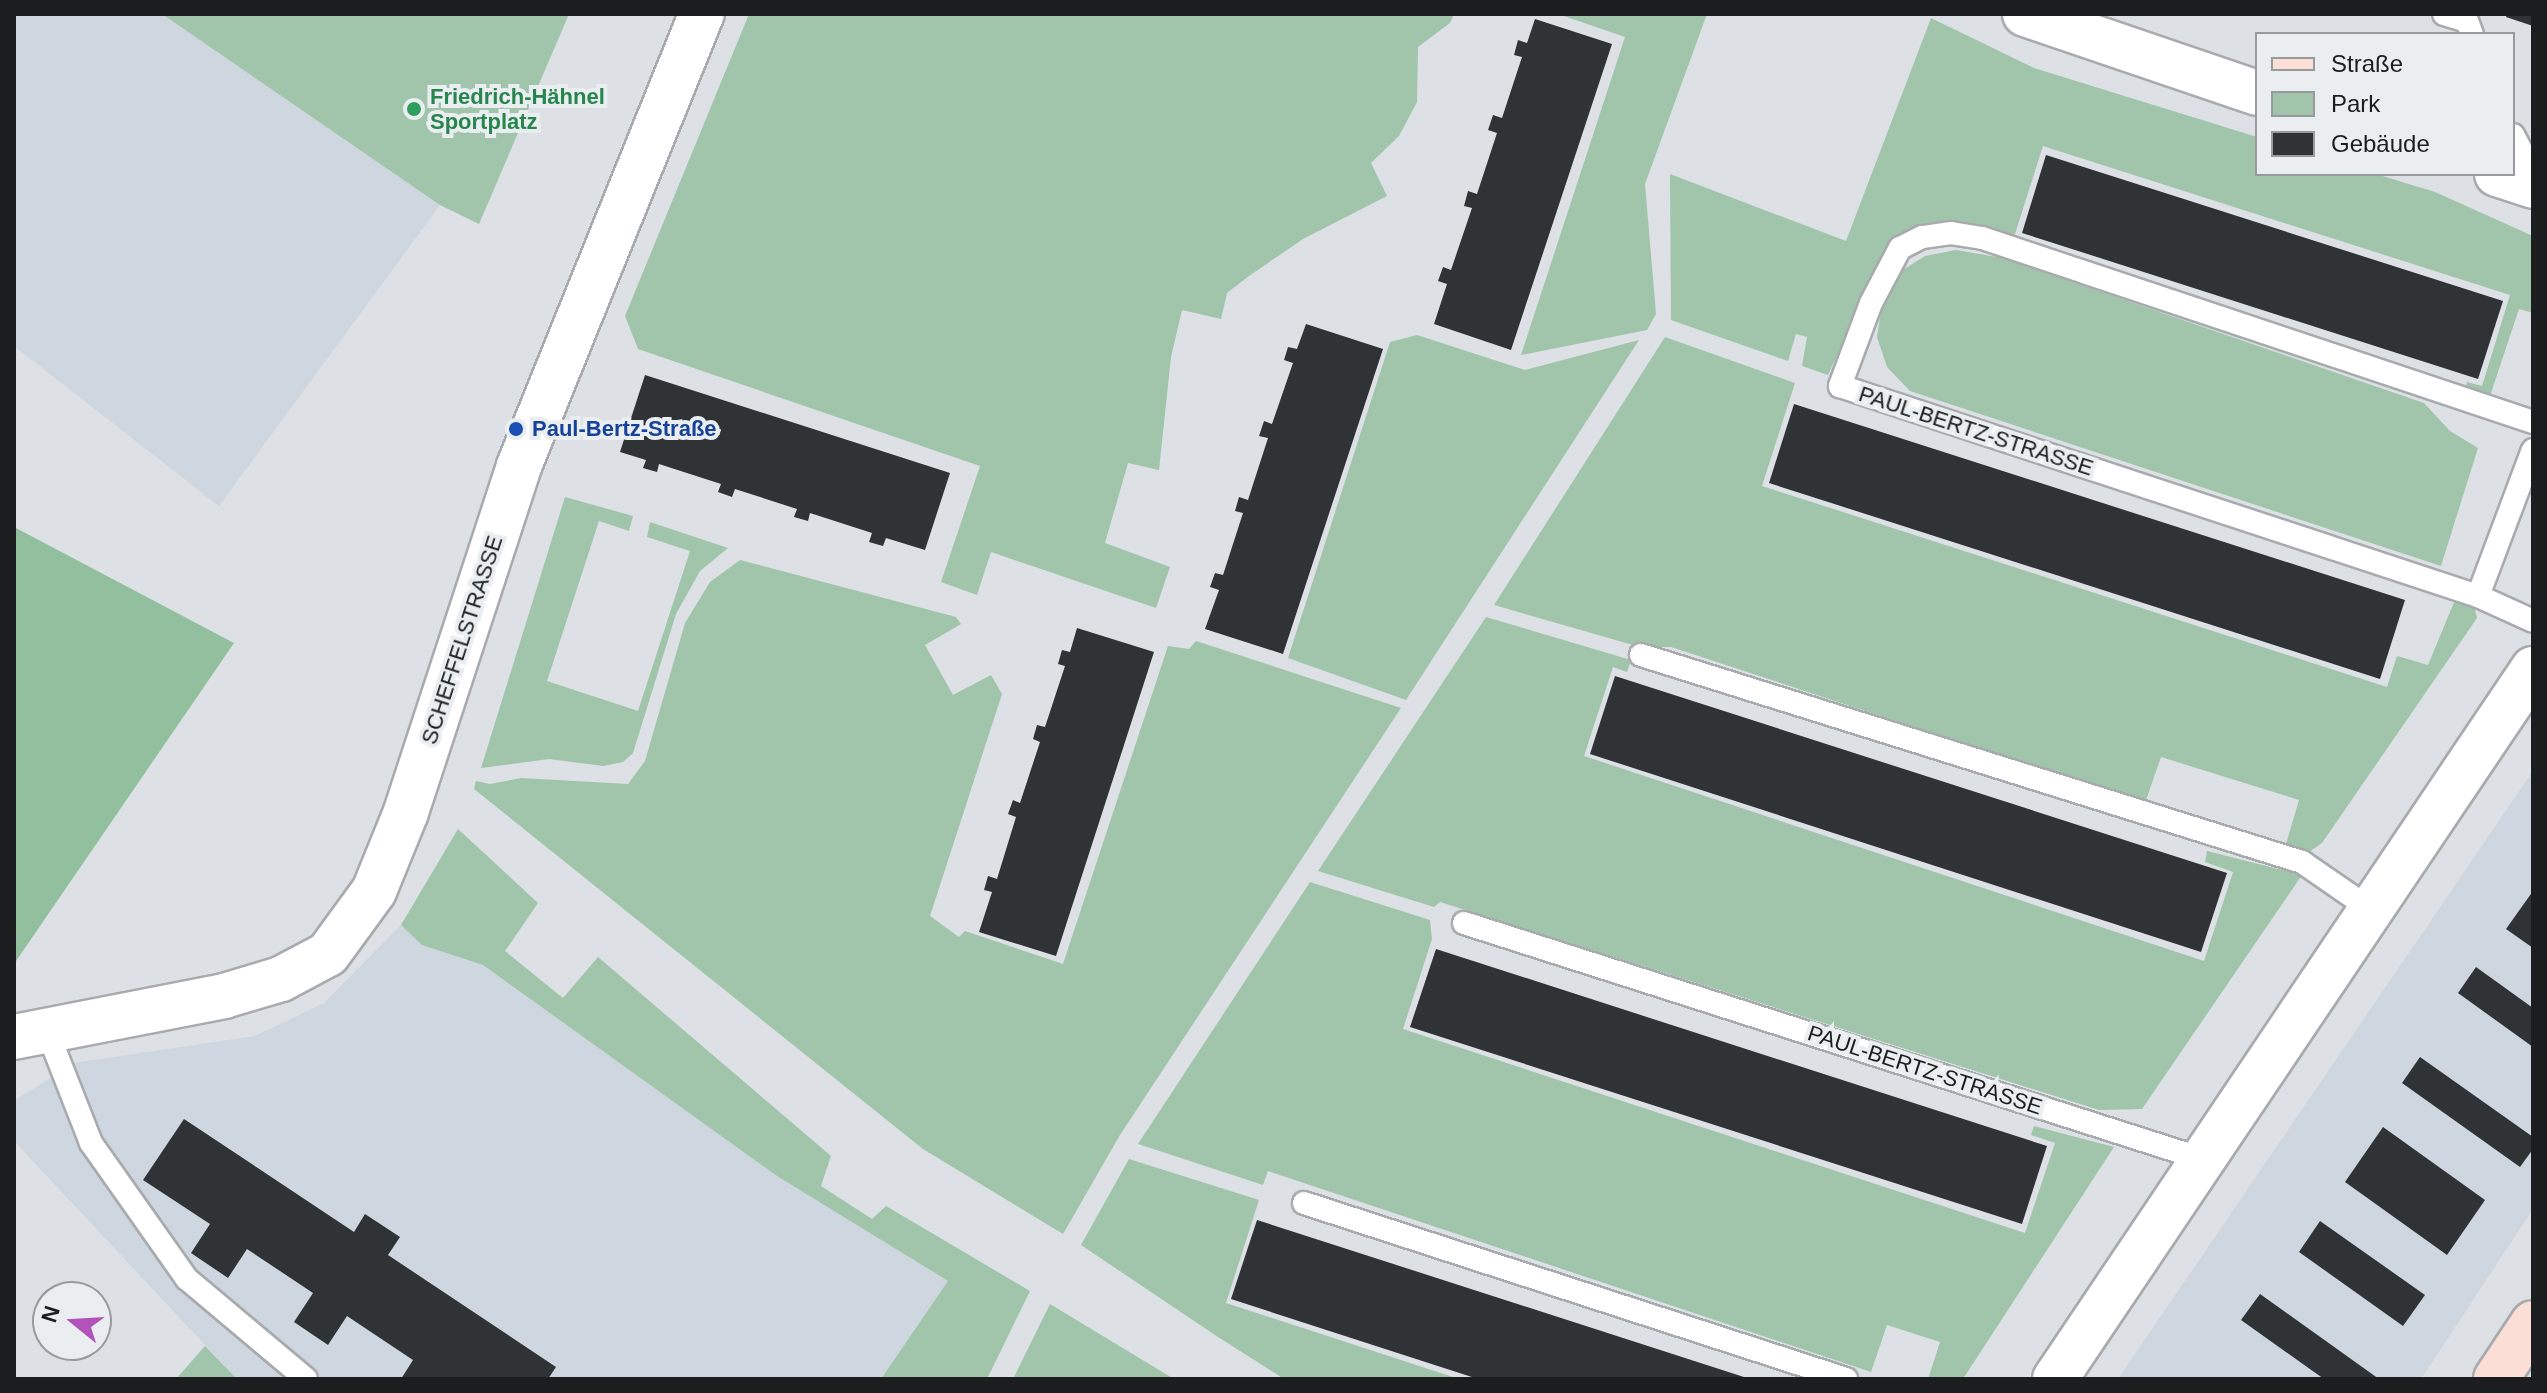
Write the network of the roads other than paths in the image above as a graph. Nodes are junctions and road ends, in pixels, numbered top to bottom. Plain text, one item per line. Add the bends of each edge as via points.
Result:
1 (702, 14) edge
2 (2025, 14) edge
3 (2444, 14) edge
4 (2471, 32) edge
5 (2255, 92) edge
6 (2515, 150) edge
7 (2533, 173) edge
8 (2533, 186) edge
9 (2533, 422) edge
10 (2533, 450) edge
11 (2478, 596) junction
12 (2533, 621) edge
13 (1641, 655) dead end
14 (2533, 669) edge
15 (2373, 911) junction
16 (1464, 923) dead end
17 (30, 1032) edge
18 (2202, 1159) junction
19 (1304, 1203) dead end
20 (2533, 1323) edge
21 (306, 1379) edge
22 (1846, 1379) edge
23 (2055, 1379) edge
24 (2496, 1379) edge

1 - 17 main road, SCHEFFELSTRASSE via 519,466 406,812 374,891 328,954 281,979 224,996
2 - 5 main road
3 - 4 lane via 2467,21
6 - 7 lane
6 - 8 main road
9 - 11 lane, PAUL-BERTZ-STRASSE via 1982,238 1951,233 1922,237 1900,248 1871,303 1840,386
10 - 11 lane
11 - 12 lane, PAUL-BERTZ-STRASSE
13 - 15 lane via 2302,862
14 - 15 main road
15 - 18 main road
16 - 18 lane, PAUL-BERTZ-STRASSE
17 - 21 lane via 91,1143 187,1279
18 - 23 main road
19 - 22 lane
20 - 24 main road

